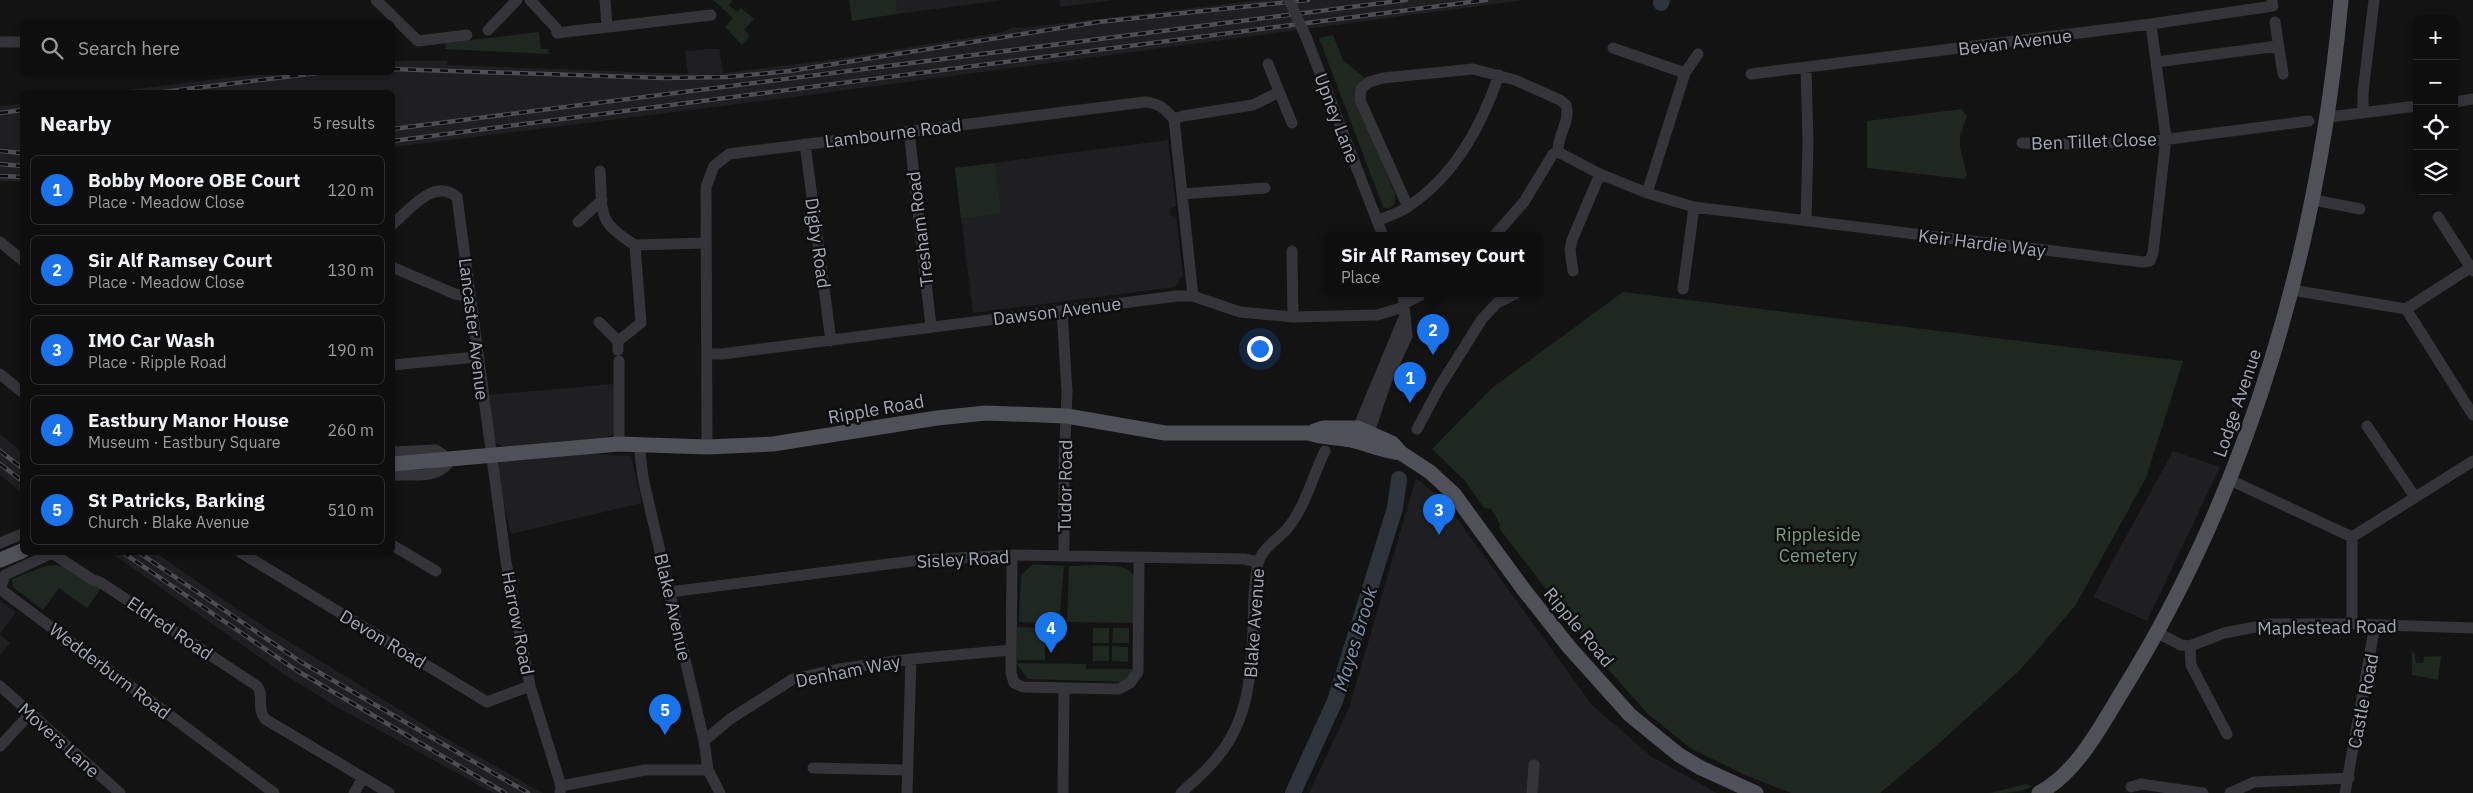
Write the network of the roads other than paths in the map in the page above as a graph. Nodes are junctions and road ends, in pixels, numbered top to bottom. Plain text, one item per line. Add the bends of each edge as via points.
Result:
1 (376, 0) edge
2 (517, 0) edge
3 (530, 0) edge
4 (605, 0) edge
5 (1289, 0) edge
6 (2272, 0) edge
7 (2341, 0) edge
8 (2374, 0) edge
9 (711, 14) dead end
10 (2275, 22) dead end
11 (2151, 24) junction
12 (607, 26) junction
13 (488, 30) dead end
14 (467, 36) dead end
15 (0, 42) edge
16 (20, 42) edge
17 (2278, 46) junction
18 (1613, 48) dead end
19 (1698, 54) dead end
20 (2156, 62) junction
21 (1268, 64) dead end
22 (1806, 68) junction
23 (1685, 73) junction
24 (1751, 74) dead end
25 (2283, 74) dead end
26 (1498, 75) junction
27 (1279, 92) junction
28 (2473, 99) edge
29 (2458, 101) edge
30 (2413, 107) edge
31 (2363, 113) junction
32 (2328, 117) junction
33 (1174, 119) junction
34 (2309, 121) dead end
35 (1292, 123) dead end
36 (909, 131) junction
37 (2166, 138) junction
38 (805, 144) junction
39 (2022, 144) dead end
40 (1558, 152) junction
41 (600, 171) dead end
42 (1600, 174) junction
43 (1265, 188) dead end
44 (1647, 193) junction
45 (1182, 194) junction
46 (602, 200) junction
47 (2314, 200) junction
48 (1408, 207) junction
49 (1694, 207) junction
50 (2360, 209) dead end
51 (2438, 216) dead end
52 (1377, 221) junction
53 (1806, 221) junction
54 (395, 222) edge
55 (578, 222) dead end
56 (1381, 232) edge
57 (1498, 232) edge
58 (0, 242) edge
59 (705, 243) junction
60 (635, 245) junction
61 (1292, 251) dead end
62 (20, 258) edge
63 (395, 268) edge
64 (2472, 268) edge
65 (1573, 270) dead end
66 (1682, 290) dead end
67 (2292, 290) junction
68 (1193, 296) junction
69 (469, 297) junction
70 (1418, 297) edge
71 (1494, 298) edge
72 (1404, 305) edge
73 (2406, 309) junction
74 (1062, 311) junction
75 (1293, 317) junction
76 (599, 322) dead end
77 (932, 326) junction
78 (831, 342) junction
79 (619, 351) junction
80 (707, 354) junction
81 (477, 356) junction
82 (395, 365) edge
83 (0, 374) edge
84 (20, 390) edge
85 (2473, 415) edge
86 (1067, 416) junction
87 (2367, 426) dead end
88 (1417, 429) dead end
89 (1362, 436) junction
90 (619, 444) junction
91 (639, 445) junction
92 (707, 447) junction
93 (1325, 451) dead end
94 (395, 452) edge
95 (490, 455) junction
96 (450, 460) junction
97 (2473, 461) edge
98 (395, 464) edge
99 (395, 475) edge
100 (2230, 480) junction
101 (2415, 497) junction
102 (20, 535) edge
103 (2352, 537) junction
104 (0, 543) edge
105 (395, 547) edge
106 (20, 552) edge
107 (48, 555) edge
108 (55, 555) edge
109 (245, 555) edge
110 (1012, 555) junction
111 (1064, 556) junction
112 (1139, 559) junction
113 (0, 560) edge
114 (1258, 562) junction
115 (436, 571) dead end
116 (670, 592) junction
117 (2352, 624) junction
118 (2376, 625) junction
119 (2473, 628) edge
120 (2156, 632) junction
121 (2190, 646) junction
122 (1011, 650) junction
123 (911, 659) junction
124 (0, 686) edge
125 (530, 686) junction
126 (1064, 688) junction
127 (30, 714) junction
128 (2227, 734) dead end
129 (704, 741) junction
130 (0, 746) edge
131 (1534, 765) dead end
132 (813, 768) dead end
133 (708, 770) junction
134 (907, 770) junction
135 (363, 778) junction
136 (2349, 778) junction
137 (2058, 786) edge
138 (2131, 787) dead end
139 (561, 790) edge
140 (120, 793) edge
141 (274, 793) edge
142 (354, 793) edge
143 (389, 793) edge
144 (720, 793) edge
145 (907, 793) edge
146 (1064, 793) edge
147 (1182, 793) edge
148 (1532, 793) edge
149 (1756, 793) edge
150 (2039, 793) edge
151 (2203, 793) edge
152 (2230, 793) edge
153 (2345, 793) edge

1 - 14 street via 418,41
2 - 13 street
3 - 12 street via 557,32
4 - 12 street
5 - 52 street, Upney Lane, bridge
6 - 11 street, Bevan Avenue via 2273,6
7 - 32 main road, Lodge Avenue
8 - 31 street
9 - 12 street
10 - 17 street
11 - 20 street
11 - 22 street, Bevan Avenue
15 - 16 street
17 - 20 street
17 - 25 street
18 - 23 street
19 - 23 street
20 - 37 street
21 - 27 street
22 - 24 street, Bevan Avenue
22 - 53 street
23 - 44 street
26 - 40 street via 1566,105 1567,119
26 - 48 street via 1480,125 1470,141 1438,183
26 - 48 street via 1465,68 1384,78 1369,82 1361,89 1360,100
27 - 33 street via 1253,105
27 - 35 street
28 - 29 street
30 - 31 street
31 - 32 street
32 - 47 main road, Lodge Avenue
33 - 36 street, Lambourne Road via 1160,106 1145,102
33 - 45 street
34 - 37 street
36 - 38 street, Lambourne Road
36 - 77 street, Tresham Road
37 - 39 street, Ben Tillet Close
37 - 53 street, Keir Hardie Way via 2150,261 1979,244
38 - 59 street, Lambourne Road via 729,154 714,166 706,187
38 - 78 street, Digby Road
40 - 42 street, Keir Hardie Way
40 - 57 street via 1552,154 1524,202
41 - 46 street
42 - 44 street, Keir Hardie Way
42 - 65 street via 1572,240
43 - 45 street
44 - 49 street, Keir Hardie Way
45 - 68 street
46 - 55 street
46 - 60 street via 604,218 613,232
47 - 50 street
47 - 67 main road, Lodge Avenue
48 - 52 street
49 - 53 street, Keir Hardie Way
49 - 66 street
51 - 64 street
52 - 56 street, Upney Lane
54 - 69 street, Lancaster Avenue via 426,194 452,192 457,197
58 - 62 street
59 - 60 street
59 - 80 street, Lambourne Road
60 - 79 street via 641,323
61 - 75 street
63 - 69 street
64 - 73 street
67 - 73 street
67 - 100 main road, Lodge Avenue
68 - 74 street, Dawson Avenue
68 - 75 street, Dawson Avenue via 1240,312
69 - 81 street, Lancaster Avenue
70 - 72 street, Dawson Avenue
71 - 88 street
72 - 75 street, Dawson Avenue via 1377,315
72 - 89 street via 1399,334 1372,389
73 - 85 street
74 - 77 street, Dawson Avenue
74 - 86 street, Tudor Road
76 - 79 street
77 - 78 street, Dawson Avenue
78 - 80 street, Dawson Avenue
79 - 90 street
80 - 92 street, Lambourne Road
81 - 82 street
81 - 95 street, Lancaster Avenue
83 - 84 street
86 - 89 main road, Ripple Road via 1165,433
86 - 92 main road, Ripple Road via 966,414 773,444
86 - 111 street, Tudor Road
87 - 101 street
89 - 149 main road, Ripple Road via 1388,451 1401,453 1430,472 1454,494 1552,625 1630,715 1679,756
90 - 91 main road, Ripple Road
90 - 95 main road, Ripple Road
91 - 92 main road, Ripple Road
91 - 116 street, Blake Avenue via 643,478
93 - 114 street, Blake Avenue via 1300,508 1287,529 1266,548
94 - 96 street via 436,450
95 - 96 main road, Ripple Road
95 - 125 street, Harrow Road
96 - 98 main road, Ripple Road
96 - 99 street, Ripple Road via 445,468 433,474
97 - 101 street
100 - 103 street
100 - 120 main road, Lodge Avenue
101 - 103 street
102 - 104 street
103 - 117 street
105 - 115 street
106 - 113 main road
107 - 141 street, Wedderburn Road via 5,575 1,587 4,592
108 - 135 street, Eldred Road via 257,686 261,694 260,712 265,719
109 - 125 street, Devon Road via 487,702
110 - 111 street, Sisley Road
110 - 116 street, Sisley Road via 920,560
110 - 122 street
111 - 112 street, Sisley Road
112 - 114 street, Sisley Road via 1244,559
112 - 126 street via 1138,672 1130,683 1118,689
114 - 147 street, Blake Avenue via 1251,679 1246,704 1220,755
116 - 129 street, Blake Avenue
117 - 118 street, Maplestead Road
117 - 121 street, Maplestead Road via 2272,624 2224,634
118 - 119 street, Maplestead Road
118 - 136 street, Castle Road
120 - 121 street via 2181,645
120 - 137 main road, Lodge Avenue via 2097,732
121 - 128 street via 2191,665
122 - 123 street, Denham Way
122 - 126 street via 1014,683 1023,687
123 - 129 street, Denham Way via 793,679 730,718
123 - 134 street
124 - 127 street, Movers Lane
125 - 139 street, Harrow Road
126 - 146 street
127 - 130 street
127 - 140 street, Movers Lane
129 - 133 street, Blake Avenue
131 - 148 street
132 - 134 street
133 - 139 street via 645,770
133 - 144 street, Blake Avenue
134 - 145 street
135 - 142 street
135 - 143 street
136 - 152 street via 2254,782
136 - 153 street, Castle Road
137 - 150 main road, Lodge Avenue
138 - 151 street via 2141,784

